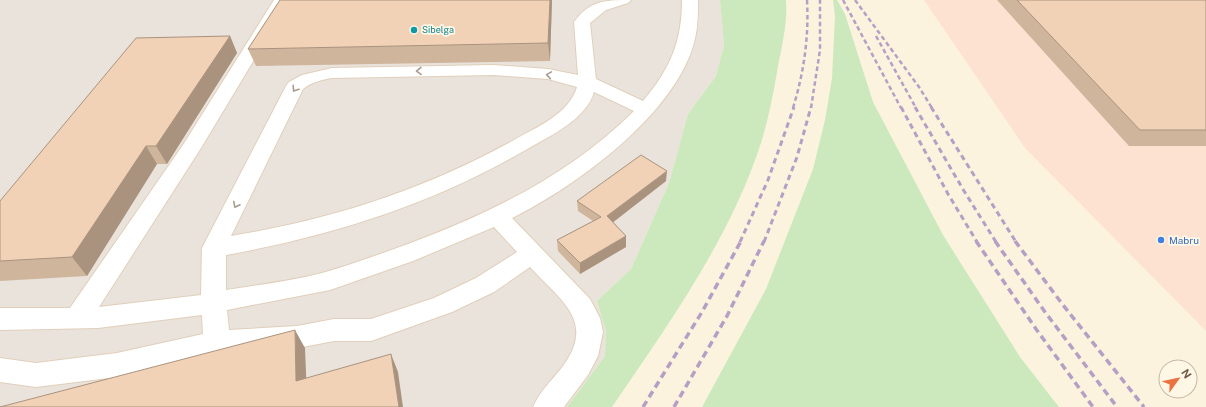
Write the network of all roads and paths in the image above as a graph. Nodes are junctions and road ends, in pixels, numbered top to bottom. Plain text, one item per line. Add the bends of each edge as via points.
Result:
1 (282, 0) edge
2 (580, 0) edge
3 (623, 0) edge
4 (690, 0) edge
5 (582, 22) junction
6 (587, 82) junction
7 (645, 109) junction
8 (497, 216) junction
9 (214, 248) junction
10 (532, 253) junction
11 (214, 304) junction
12 (78, 318) junction
13 (0, 319) edge
14 (217, 342) junction
15 (0, 370) edge
16 (547, 407) edge

1 - 12 street via 191,148
2 - 5 street
3 - 5 street via 592,11
4 - 7 street via 692,14 681,56 664,88
5 - 6 street
6 - 7 street
6 - 9 street via 584,96 572,111 556,123 495,160 438,188 384,209 337,223 272,239
6 -> 9 street via 548,74 494,70 332,73 304,79 295,86
7 - 8 street via 586,163 544,191
8 - 10 street
8 - 11 street via 417,250 328,280
9 - 11 street
10 - 14 street via 485,285 443,305 371,330 334,330 297,337
10 - 16 street via 581,306 588,320 590,336 585,358
11 - 12 street via 154,313
11 - 14 street
12 - 13 street via 37,321
14 - 15 street via 117,365 36,375

